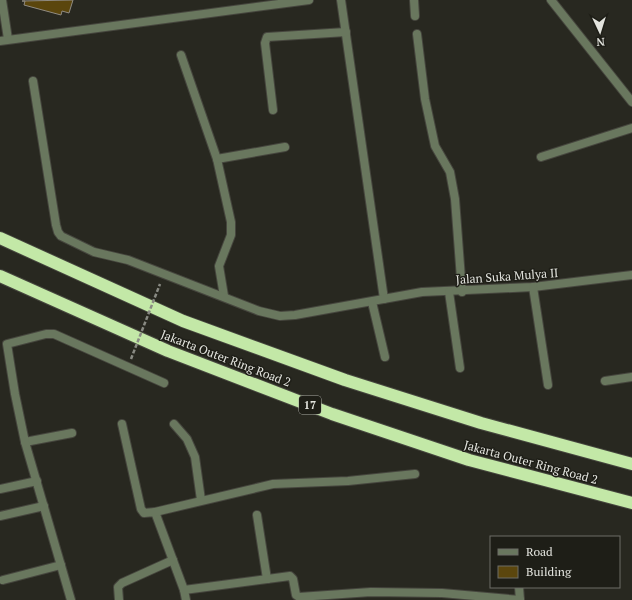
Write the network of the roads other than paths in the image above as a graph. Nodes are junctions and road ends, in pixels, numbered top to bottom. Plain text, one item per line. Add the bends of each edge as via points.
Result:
1 (2, 0) edge
2 (309, 0) edge
3 (341, 0) edge
4 (414, 0) edge
5 (551, 0) edge
6 (415, 16) dead end
7 (346, 32) junction
8 (417, 34) dead end
9 (4, 40) edge
10 (181, 55) dead end
11 (33, 81) dead end
12 (632, 102) edge
13 (273, 110) dead end
14 (632, 128) edge
15 (285, 147) dead end
16 (542, 157) dead end
17 (217, 159) junction
18 (0, 238) edge
19 (632, 275) edge
20 (0, 276) edge
21 (533, 287) junction
22 (449, 292) junction
23 (462, 292) junction
24 (224, 296) junction
25 (384, 299) junction
26 (372, 302) junction
27 (4, 345) edge
28 (384, 357) dead end
29 (460, 368) dead end
30 (632, 377) edge
31 (605, 381) dead end
32 (164, 383) dead end
33 (548, 386) dead end
34 (122, 424) dead end
35 (174, 424) dead end
36 (72, 433) dead end
37 (25, 442) junction
38 (632, 464) edge
39 (415, 474) dead end
40 (37, 482) junction
41 (0, 489) edge
42 (201, 500) junction
43 (632, 503) edge
44 (44, 506) junction
45 (155, 512) junction
46 (257, 515) dead end
47 (0, 516) edge
48 (173, 560) junction
49 (61, 565) junction
50 (267, 579) junction
51 (3, 580) dead end
52 (519, 588) edge
53 (184, 590) junction
54 (71, 600) edge
55 (119, 600) edge
56 (186, 600) edge
57 (520, 600) edge

1 - 9 street
2 - 9 street
3 - 7 street
4 - 6 street
5 - 12 street
7 - 13 street via 267,37 265,42
7 - 25 street
8 - 23 street via 425,99 435,146 450,172
10 - 17 street
11 - 24 street, Jalan Suka Mulya II via 56,225 61,236 94,252 128,260
14 - 16 street
15 - 17 street
17 - 24 street via 232,229 219,266
18 - 38 highway, Jakarta Outer Ring Road 2 via 183,321 345,380 481,423
19 - 21 street, Jalan Suka Mulya II
20 - 43 highway, Jakarta Outer Ring Road 2 / 17 via 168,351 332,414 469,460
21 - 23 street, Jalan Suka Mulya II
21 - 33 street
22 - 23 street, Jalan Suka Mulya II
22 - 25 street, Jalan Suka Mulya II via 422,292
22 - 29 street
24 - 26 street, Jalan Suka Mulya II via 259,311 280,316
25 - 26 street, Jalan Suka Mulya II
26 - 28 street
27 - 32 street via 54,334
27 - 37 street
30 - 31 street
34 - 45 street via 141,509 144,513
35 - 42 street via 187,439 195,457
36 - 37 street
37 - 40 street
39 - 42 street via 348,481 273,484
40 - 41 street
40 - 44 street
42 - 45 street
44 - 47 street
44 - 49 street
45 - 48 street
46 - 50 street
48 - 53 street
48 - 55 street via 122,583 118,587
49 - 51 street
49 - 54 street
50 - 53 street
50 - 57 street via 292,576 296,595 299,597 371,592 442,593
52 - 57 street
53 - 56 street

